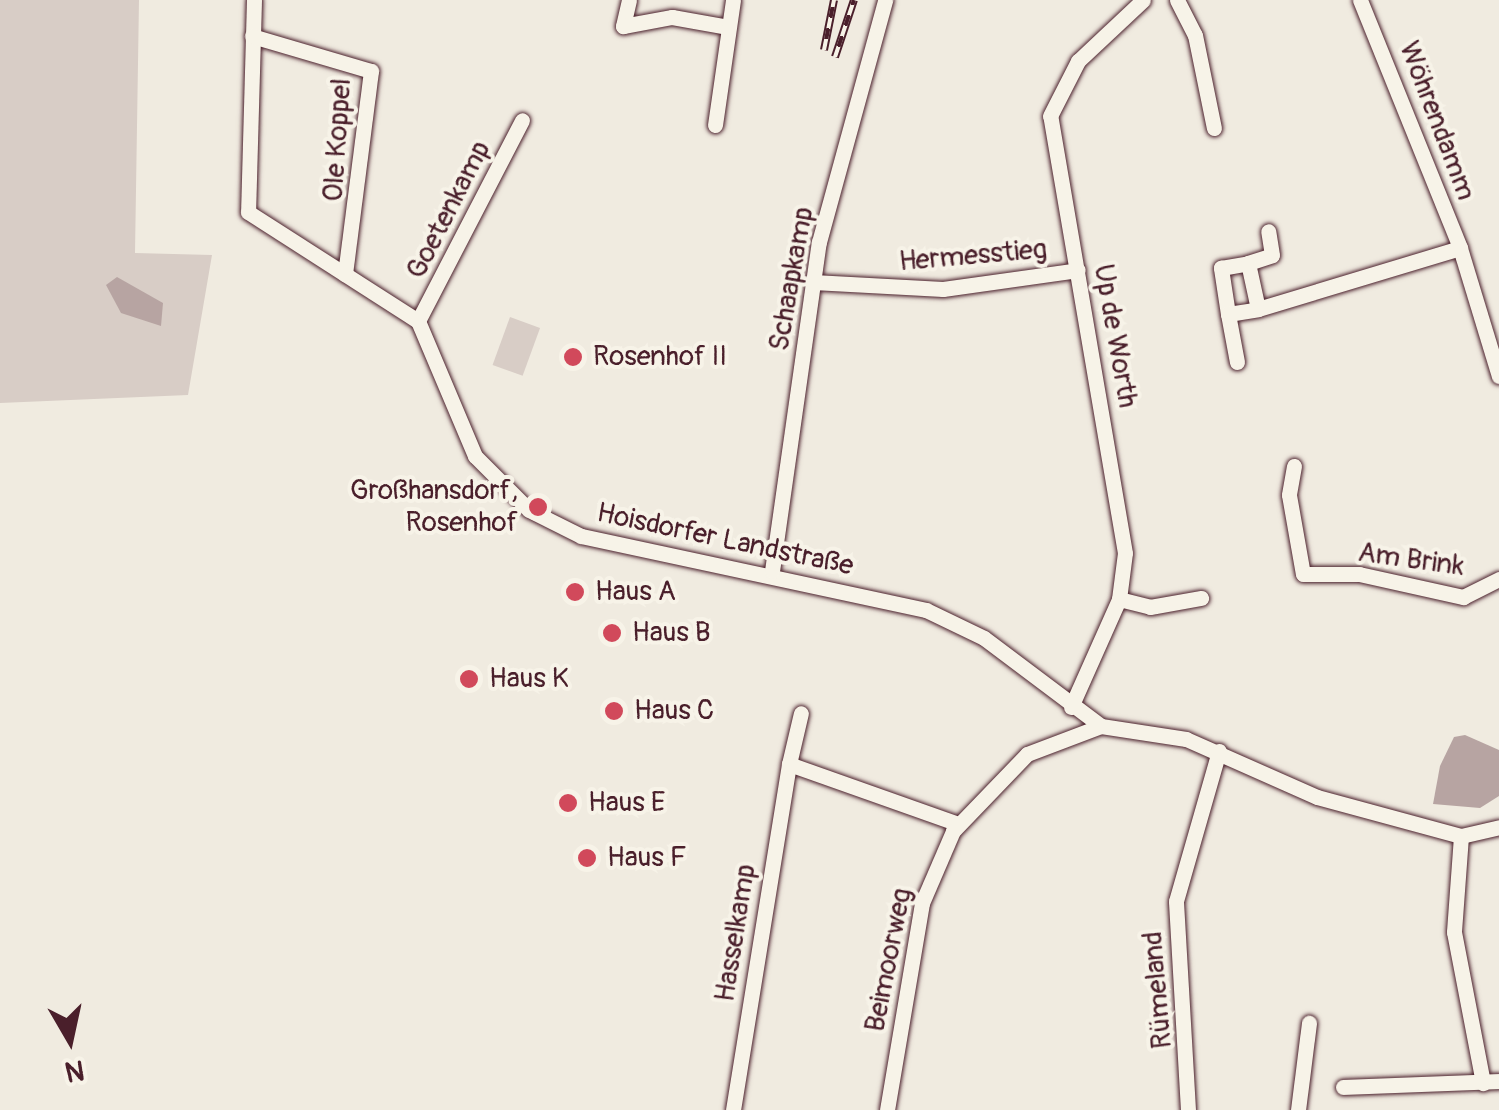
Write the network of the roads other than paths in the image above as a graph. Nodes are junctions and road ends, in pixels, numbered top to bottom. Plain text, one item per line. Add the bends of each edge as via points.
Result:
1 (254, 0) edge
2 (629, 0) edge
3 (733, 0) edge
4 (885, 0) edge
5 (1177, 0) edge
6 (1360, 0) edge
7 (1132, 3) edge
8 (728, 26) junction
9 (252, 36) junction
10 (522, 120) dead end
11 (715, 124) dead end
12 (1214, 128) dead end
13 (1268, 231) dead end
14 (1460, 248) junction
15 (1248, 263) junction
16 (1078, 270) junction
17 (346, 274) junction
18 (813, 282) junction
19 (1258, 310) junction
20 (1228, 314) junction
21 (418, 321) junction
22 (1237, 362) dead end
23 (1499, 376) edge
24 (1294, 466) dead end
25 (772, 571) junction
26 (1499, 579) edge
27 (1202, 598) dead end
28 (1119, 599) junction
29 (1073, 708) junction
30 (801, 712) dead end
31 (1100, 726) junction
32 (1050, 740) junction
33 (1219, 751) junction
34 (789, 764) junction
35 (958, 824) junction
36 (1499, 827) edge
37 (1461, 836) junction
38 (1309, 1023) dead end
39 (1491, 1082) edge
40 (1344, 1087) dead end
41 (733, 1110) edge
42 (887, 1110) edge
43 (1188, 1110) edge
44 (1298, 1110) edge

1 - 9 street
2 - 8 street via 623,26 672,18
3 - 8 street
4 - 18 street, Schaapkamp
5 - 12 street via 1195,34
6 - 14 street, Wöhrendamm
7 - 16 street, Up de Worth via 1078,61 1052,104
8 - 11 street
9 - 17 street via 248,212
9 - 17 street, Ole Koppel via 371,71
10 - 21 street, Goetenkamp
13 - 15 street via 1272,255
14 - 19 street
14 - 23 street, Wöhrendamm
15 - 19 street
15 - 20 street via 1221,268
16 - 18 street, Hermesstieg via 943,289
16 - 28 street, Up de Worth via 1118,491
17 - 21 street
18 - 25 street, Schaapkamp
19 - 20 street
20 - 22 street
21 - 25 street, Hoisdorfer Landstraße via 475,456 529,510 580,536
24 - 26 street, Am Brink via 1289,495 1303,574 1360,574 1463,597
25 - 29 street, Hoisdorfer Landstraße via 956,621
27 - 28 street via 1150,607
28 - 29 street, Up de Worth
29 - 31 street, Hoisdorfer Landstraße
29 - 32 street, Up de Worth
30 - 34 street, Hasselkamp
31 - 32 street, Beimoorweg
31 - 33 street, Hoisdorfer Landstraße
32 - 35 street, Beimoorweg via 1001,774
33 - 37 street, Hoisdorfer Landstraße via 1318,797
33 - 43 street, Rümeland via 1176,901
34 - 35 street
34 - 41 street, Hasselkamp
35 - 42 street, Beimoorweg via 922,903
36 - 37 street, Hoisdorfer Landstraße
37 - 39 street via 1454,932
38 - 44 street
39 - 40 street

